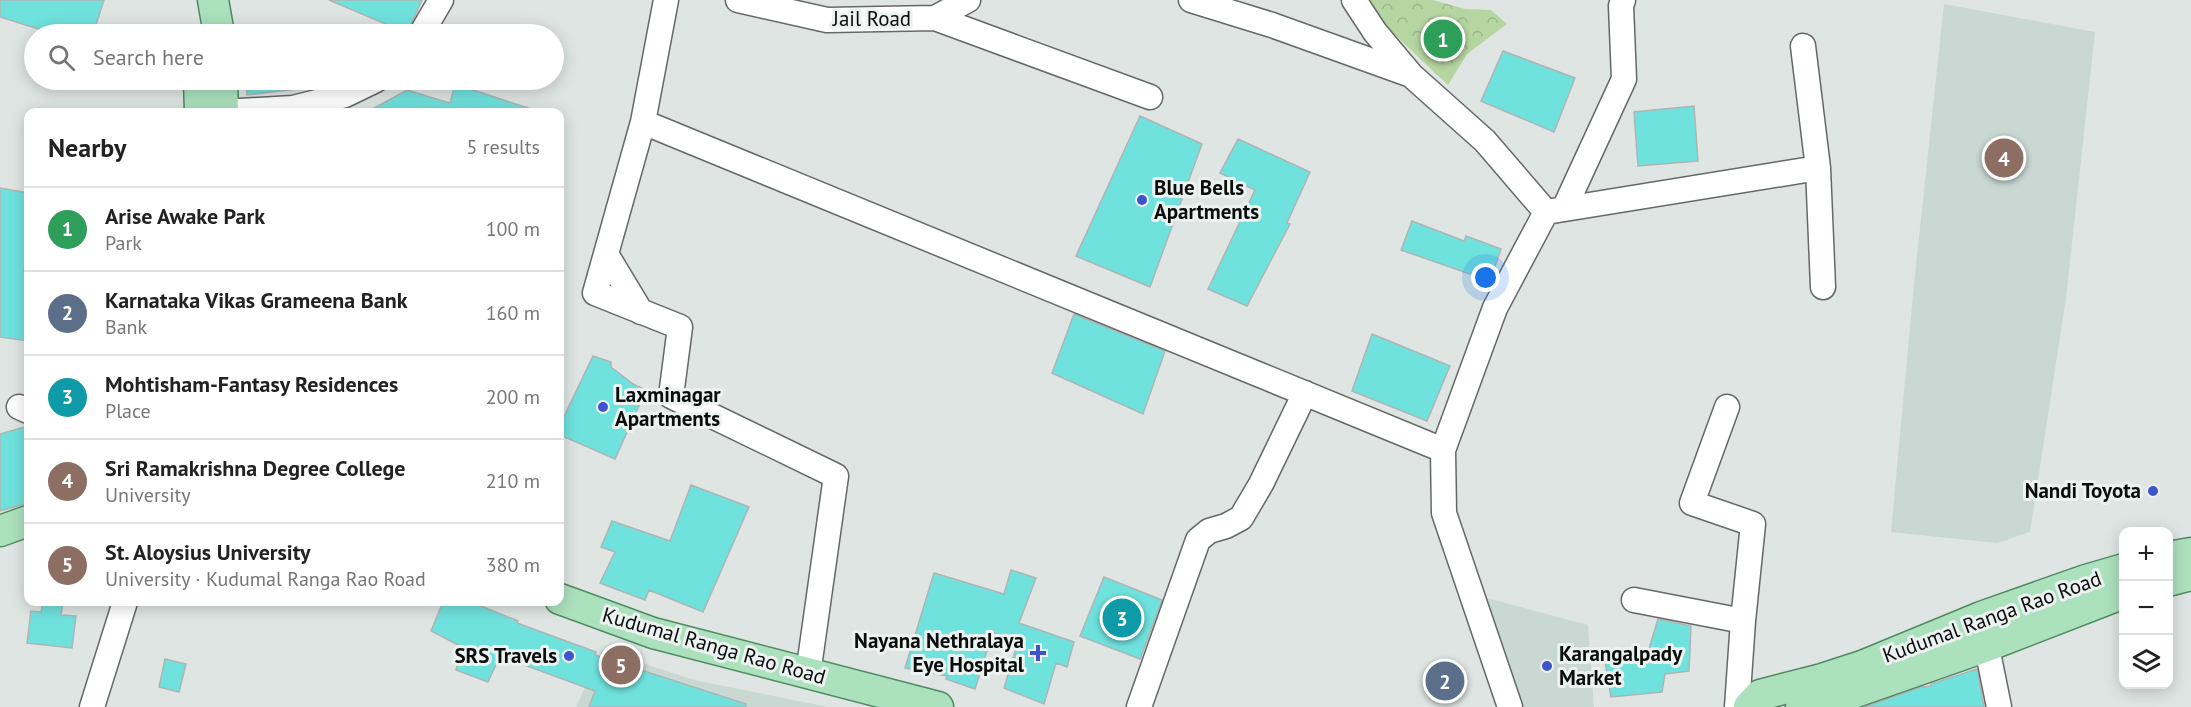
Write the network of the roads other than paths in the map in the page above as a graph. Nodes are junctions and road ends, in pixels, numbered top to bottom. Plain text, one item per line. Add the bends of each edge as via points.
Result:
1 (196, 0) edge
2 (213, 0) edge
3 (441, 0) edge
4 (666, 0) edge
5 (738, 0) edge
6 (968, 0) edge
7 (1191, 0) edge
8 (1354, 0) edge
9 (1623, 0) edge
10 (935, 18) junction
11 (197, 24) edge
12 (217, 24) edge
13 (427, 24) edge
14 (1803, 46) dead end
15 (1411, 75) junction
16 (204, 90) edge
17 (220, 90) edge
18 (355, 90) edge
19 (1150, 97) dead end
20 (214, 108) edge
21 (217, 108) edge
22 (293, 108) edge
23 (643, 123) junction
24 (1818, 168) junction
25 (1555, 210) junction
26 (1823, 287) dead end
27 (1305, 393) junction
28 (1727, 407) dead end
29 (1443, 450) junction
30 (24, 522) edge
31 (0, 531) edge
32 (24, 543) edge
33 (0, 552) edge
34 (2191, 553) edge
35 (2173, 556) edge
36 (2119, 570) edge
37 (2191, 575) edge
38 (2173, 580) edge
39 (2119, 595) edge
40 (564, 600) edge
41 (1634, 600) dead end
42 (124, 606) edge
43 (1981, 617) junction
44 (1743, 621) junction
45 (1987, 646) junction
46 (808, 674) junction
47 (1813, 699) edge
48 (1749, 703) edge
49 (92, 707) edge
50 (938, 707) edge
51 (1139, 707) edge
52 (1510, 707) edge
53 (1999, 707) edge

1 - 11 main road
2 - 12 main road
3 - 13 street
4 - 23 street
5 - 10 street, Jail Road via 827,20
6 - 10 street, Jail Road
7 - 15 street
8 - 15 street
9 - 25 street via 1624,79
10 - 19 street
14 - 24 street
15 - 25 street
16 - 20 main road
17 - 21 main road
18 - 22 street
23 - 27 street
23 - 46 street via 595,293 680,327 671,396 836,476
24 - 25 street
24 - 26 street
25 - 29 street via 1495,308
27 - 29 street
27 - 51 street via 1241,518 1209,531 1198,540
28 - 44 street via 1692,503 1754,524
29 - 52 street via 1444,513
30 - 31 main road
32 - 33 main road
34 - 35 main road
36 - 43 main road, Kudumal Ranga Rao Road
37 - 38 main road
39 - 45 main road
40 - 46 main road, Kudumal Ranga Rao Road via 653,633
41 - 44 street
42 - 49 street
43 - 45 street
43 - 47 main road, Kudumal Ranga Rao Road via 1862,666
44 - 48 street
45 - 47 main road
45 - 53 street
46 - 50 main road, Kudumal Ranga Rao Road
47 - 48 main road

